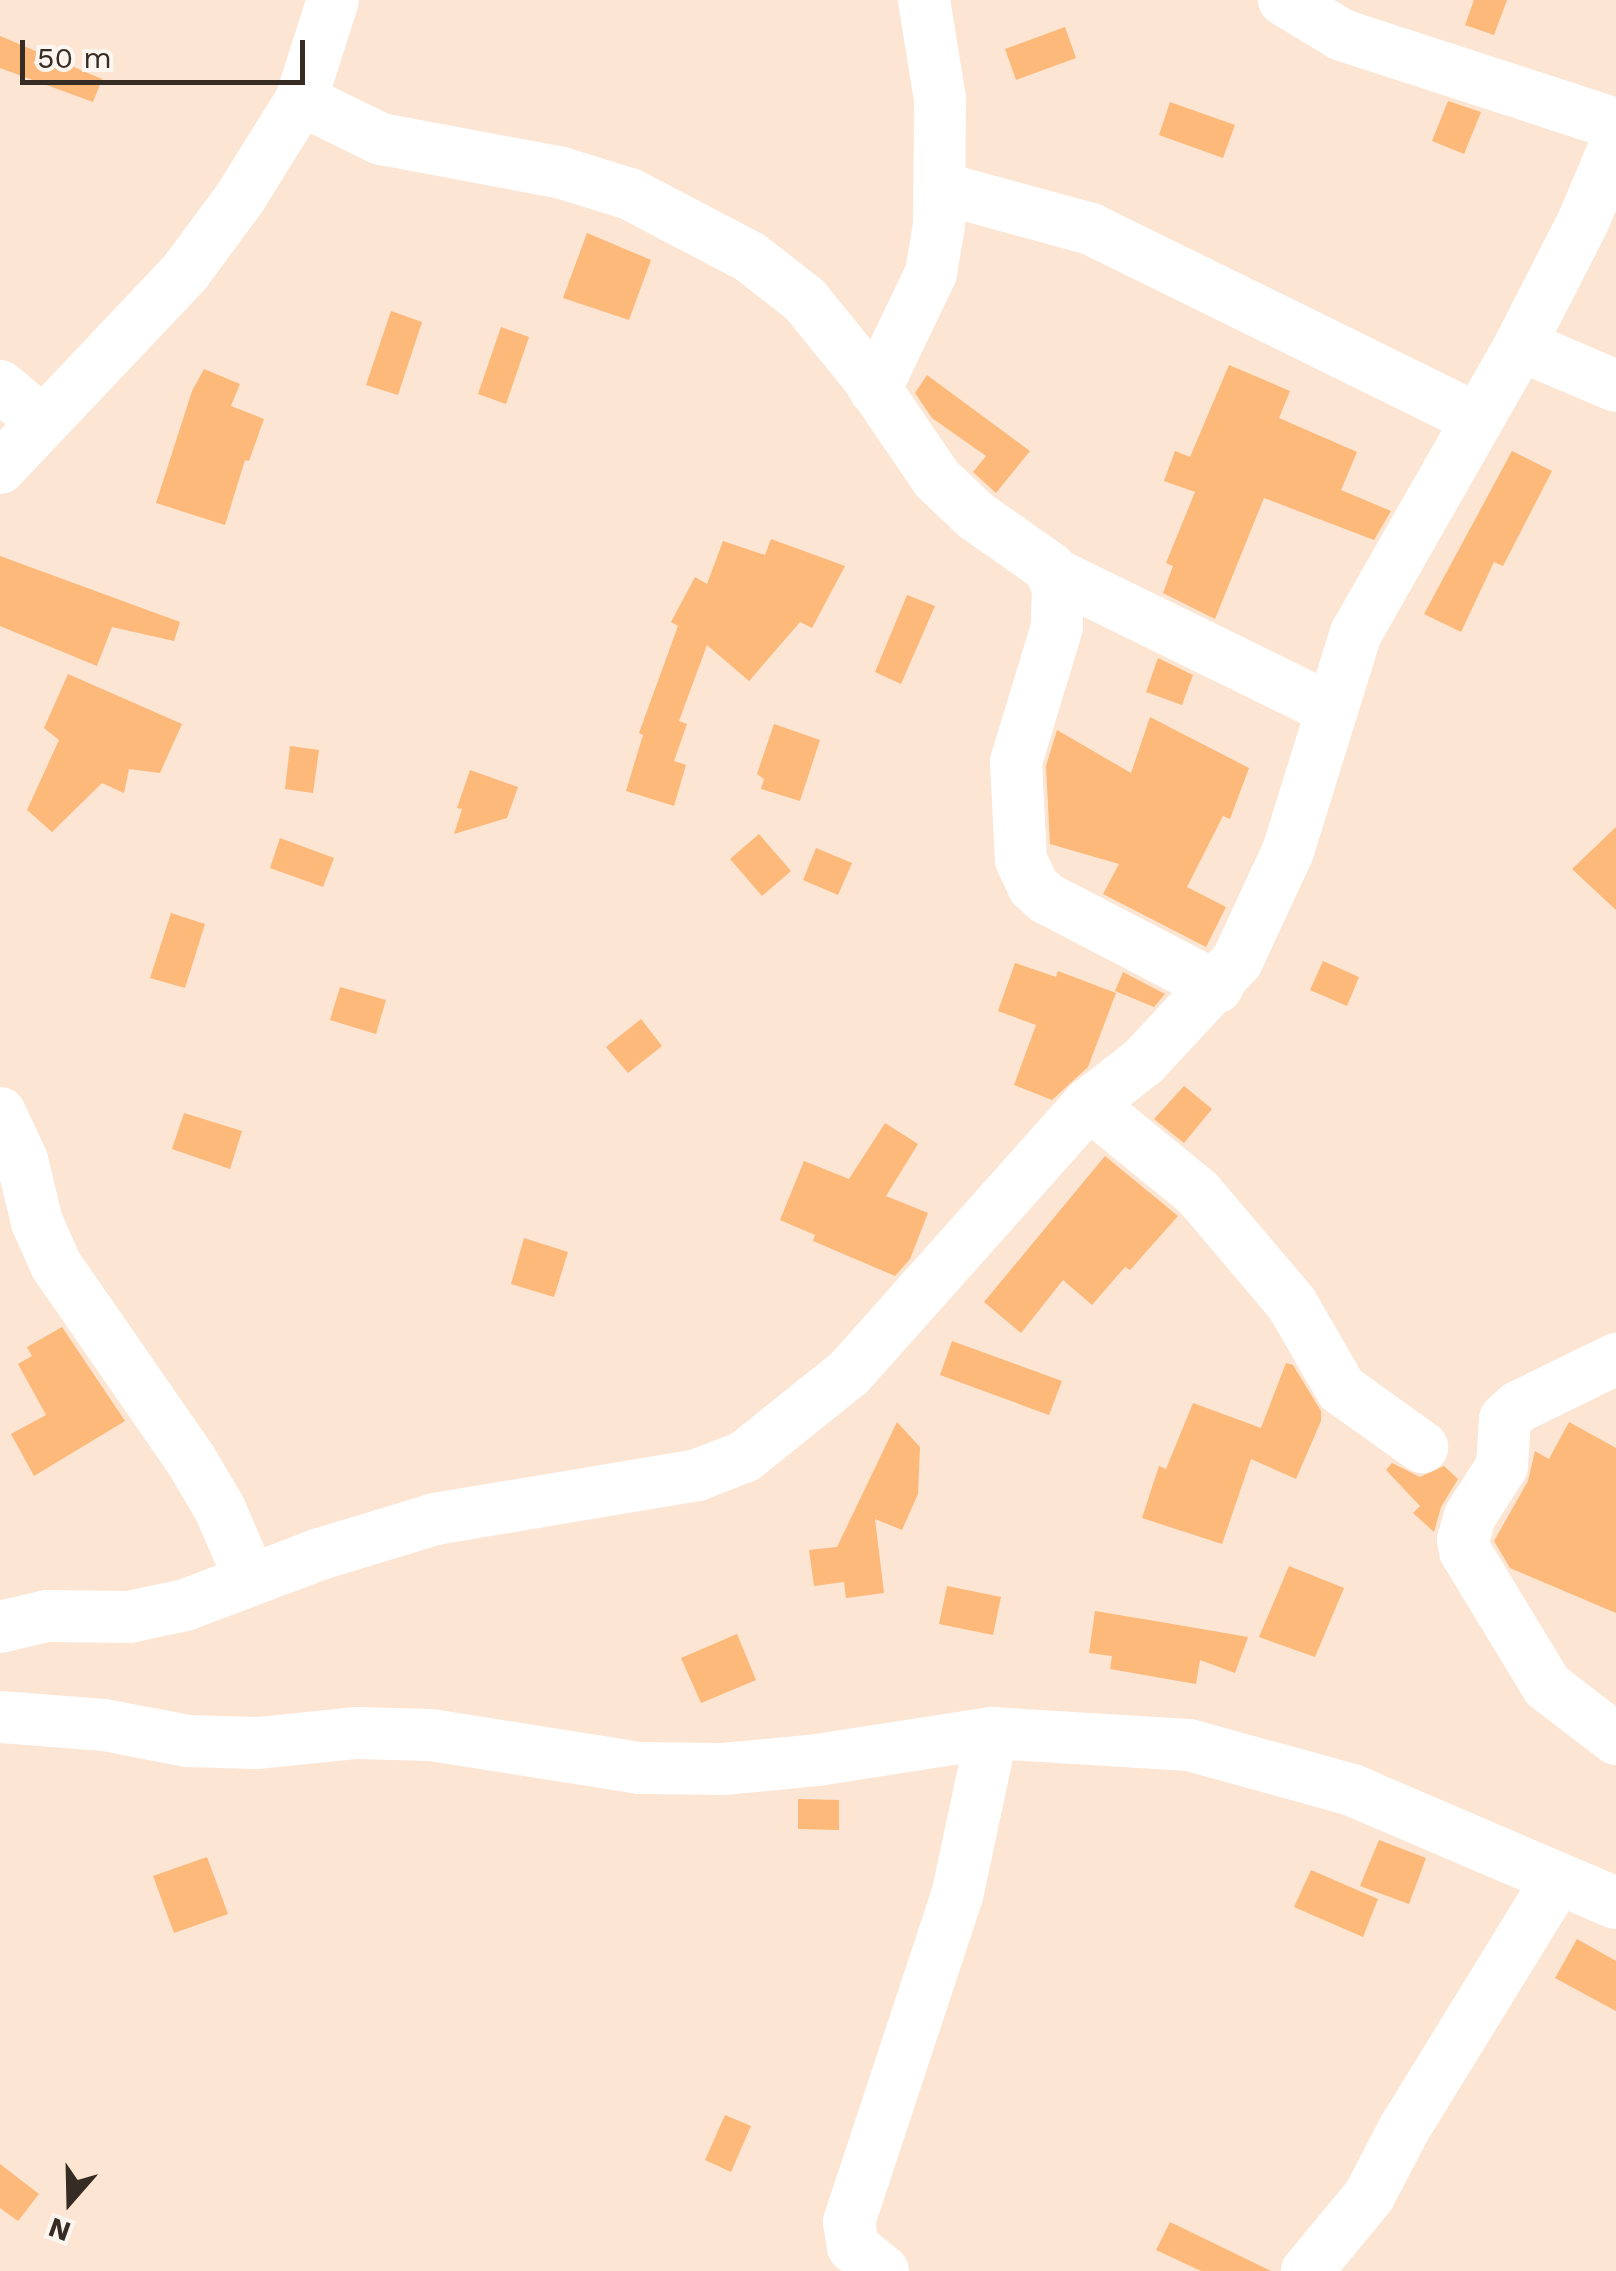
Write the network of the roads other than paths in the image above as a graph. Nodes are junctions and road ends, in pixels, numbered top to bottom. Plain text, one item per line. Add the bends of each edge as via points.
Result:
1 (333, 0) edge
2 (924, 0) edge
3 (1284, 0) edge
4 (301, 100) junction
5 (1616, 124) edge
6 (1616, 144) edge
7 (941, 188) junction
8 (1520, 345) junction
9 (0, 386) edge
10 (1616, 386) edge
11 (875, 390) junction
12 (1477, 419) junction
13 (43, 422) junction
14 (0, 468) edge
15 (1051, 572) junction
16 (1330, 708) junction
17 (1217, 987) junction
18 (1088, 1104) junction
19 (0, 1113) edge
20 (1616, 1359) edge
21 (1422, 1447) dead end
22 (250, 1579) junction
23 (0, 1628) edge
24 (0, 1717) edge
25 (992, 1732) junction
26 (1616, 1740) edge
27 (1558, 1878) junction
28 (1616, 1903) edge
29 (883, 2271) edge
30 (1307, 2271) edge

1 - 4 street
2 - 7 street via 940,99
3 - 5 street via 1342,35
4 - 11 street via 381,139 599,182 661,207 775,274
4 - 13 street via 186,271
6 - 8 street
7 - 11 street via 931,272
7 - 12 street via 1092,229
8 - 10 street
8 - 12 street
9 - 13 street
11 - 15 street via 937,480
12 - 16 street via 1363,619
13 - 14 street
15 - 16 street
15 - 17 street via 1058,589 1057,627 1016,762 1024,872 1046,898
16 - 17 street via 1274,886
17 - 18 street via 1144,1061
18 - 21 street via 1198,1193 1292,1304 1341,1390
18 - 22 street via 849,1373 744,1457 698,1475 435,1519
19 - 22 street via 56,1265 201,1477
20 - 26 street via 1505,1419 1502,1466 1463,1540 1547,1686
22 - 23 street via 185,1606 128,1616 47,1616
24 - 25 street via 206,1742 431,1735 640,1768 817,1760
25 - 27 street via 1189,1745 1251,1760 1352,1790
25 - 29 street via 957,1896 849,2222 852,2246
27 - 28 street
27 - 30 street via 1369,2196

